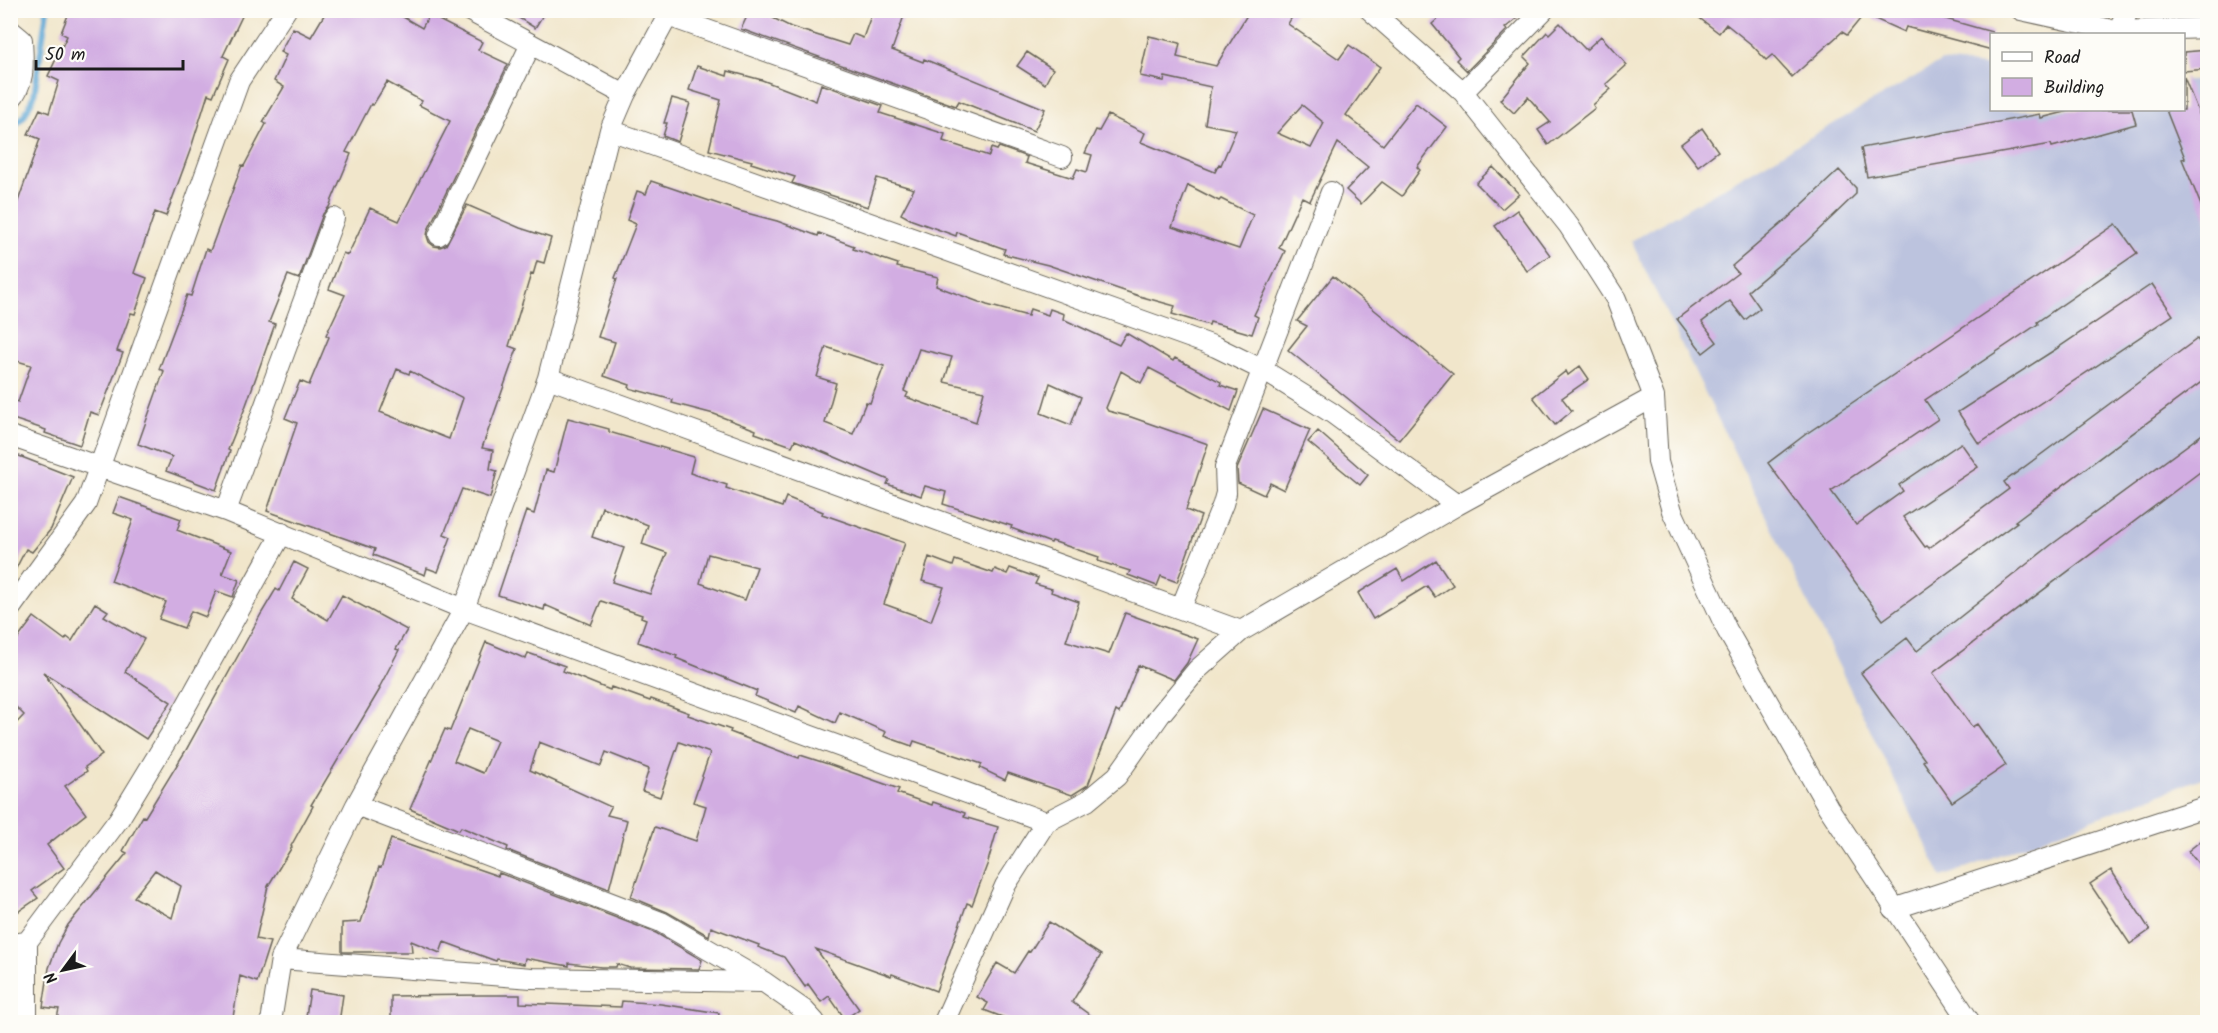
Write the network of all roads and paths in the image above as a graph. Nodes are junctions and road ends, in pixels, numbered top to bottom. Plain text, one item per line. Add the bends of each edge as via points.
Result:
1 (286, 10) edge
2 (468, 10) edge
3 (1370, 10) edge
4 (1544, 10) edge
5 (2021, 10) edge
6 (2129, 10) edge
7 (670, 13) edge
8 (2208, 28) edge
9 (10, 30) edge
10 (2117, 31) junction
11 (531, 44) junction
12 (1462, 92) junction
13 (625, 95) junction
14 (10, 100) edge
15 (610, 130) junction
16 (1062, 157) dead end
17 (1331, 192) dead end
18 (334, 218) dead end
19 (439, 235) dead end
20 (1263, 370) junction
21 (548, 378) junction
22 (1654, 397) junction
23 (10, 436) edge
24 (101, 467) junction
25 (1457, 505) junction
26 (226, 511) junction
27 (282, 533) junction
28 (1182, 608) junction
29 (10, 609) edge
30 (464, 609) junction
31 (1240, 631) junction
32 (356, 805) junction
33 (2208, 806) edge
34 (1046, 822) junction
35 (1893, 909) junction
36 (19, 943) edge
37 (281, 959) junction
38 (764, 982) junction
39 (27, 1023) edge
40 (271, 1023) edge
41 (815, 1023) edge
42 (944, 1023) edge
43 (1970, 1023) edge

1 - 24 street via 239,81
2 - 11 street
3 - 12 street
4 - 12 street
5 - 10 street
6 - 10 street
7 - 13 street
7 - 16 street
8 - 10 street
9 - 14 street via 22,40 23,60 19,90
11 - 13 street
11 - 19 street
12 - 22 street via 1569,226 1616,299
13 - 15 street
15 - 20 street via 1216,348
15 - 21 street
17 - 20 street
18 - 26 street
20 - 25 street via 1332,413
20 - 28 street via 1226,467 1223,504
21 - 28 street
21 - 30 street
22 - 25 street
22 - 35 street via 1658,462 1672,511 1727,630 1828,807
23 - 24 street
24 - 26 street
24 - 29 street via 86,504
25 - 31 street
26 - 27 street
27 - 30 street
27 - 36 street via 120,819
28 - 31 street
30 - 32 street
30 - 34 street
31 - 34 street via 1197,670 1117,776 1087,801
32 - 37 street
32 - 38 street via 661,922
33 - 35 street
34 - 42 street via 1005,886
35 - 43 street
36 - 39 street
37 - 38 street via 532,978
37 - 40 street
38 - 41 street via 804,1010

